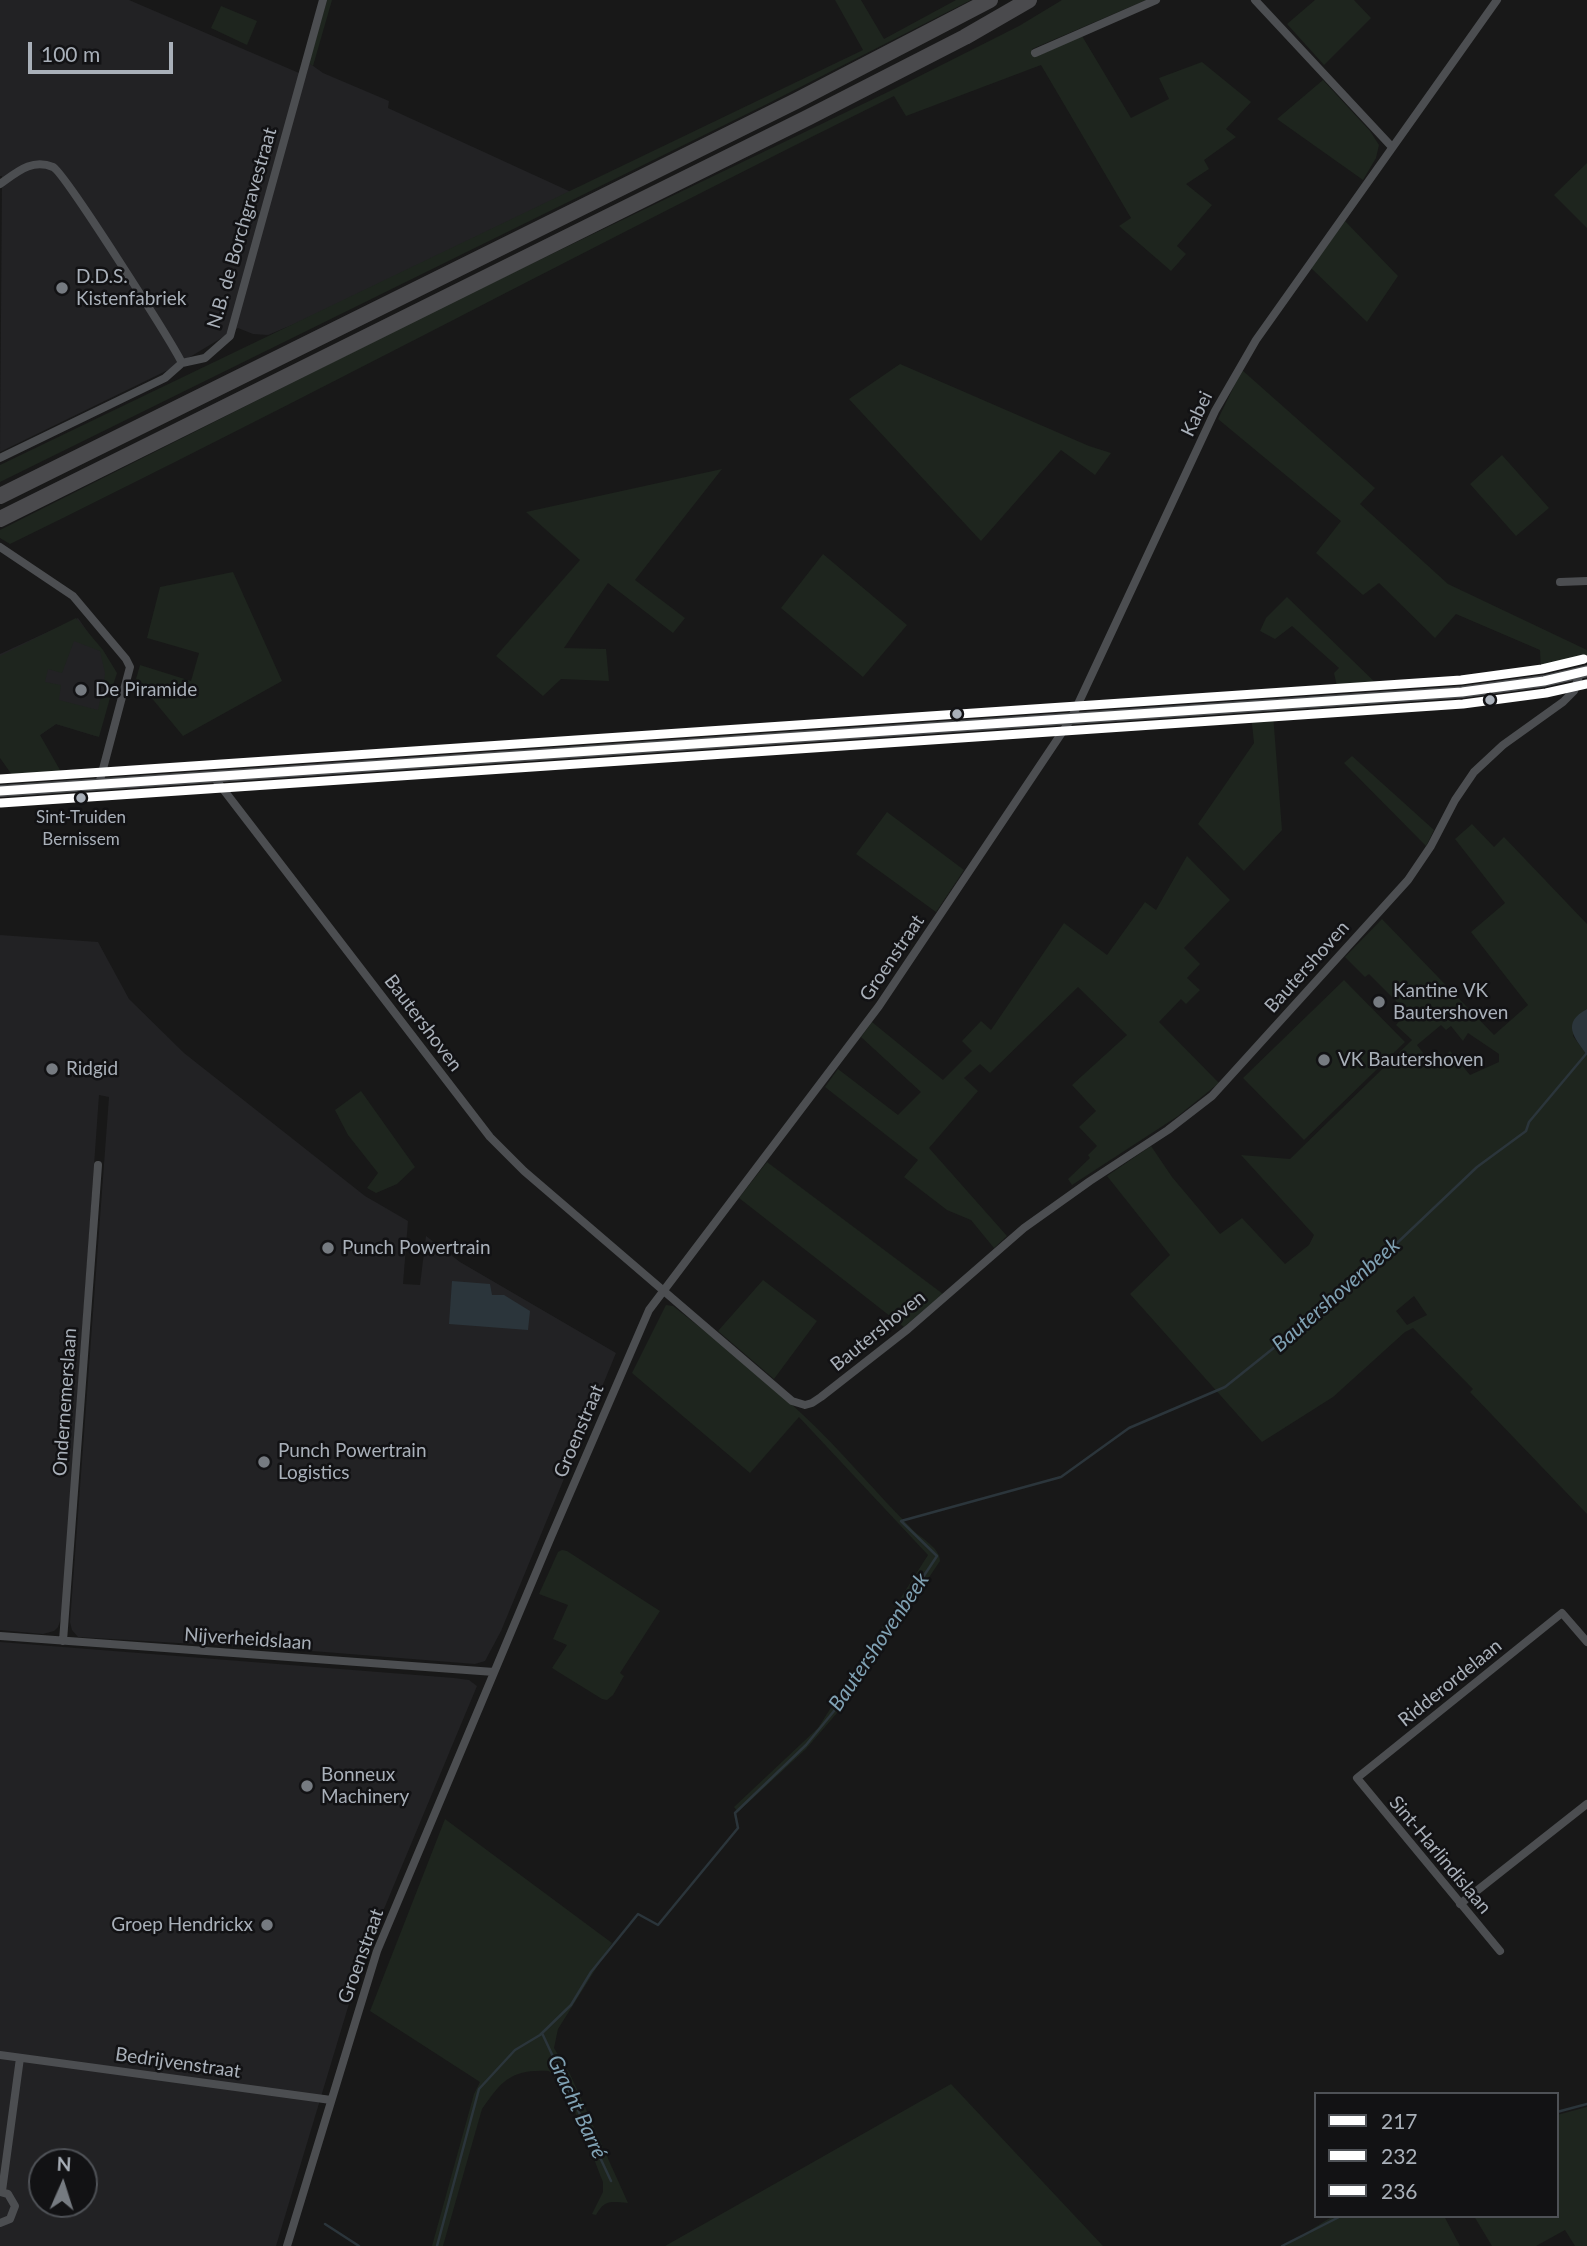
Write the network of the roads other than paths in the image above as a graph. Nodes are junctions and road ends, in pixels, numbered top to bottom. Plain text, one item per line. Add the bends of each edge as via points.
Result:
1 (323, 0) edge
2 (990, 0) edge
3 (1029, 0) edge
4 (1156, 0) edge
5 (1255, 0) edge
6 (1497, 0) edge
7 (1035, 53) dead end
8 (1392, 147) junction
9 (0, 184) edge
10 (182, 363) junction
11 (0, 458) edge
12 (0, 496) edge
13 (0, 519) edge
14 (0, 547) edge
15 (1587, 580) edge
16 (1560, 582) dead end
17 (1584, 672) edge
18 (1070, 719) junction
19 (214, 776) junction
20 (99, 784) junction
21 (0, 790) edge
22 (98, 1165) dead end
23 (664, 1290) junction
24 (0, 1636) edge
25 (63, 1641) junction
26 (1587, 1642) edge
27 (494, 1672) junction
28 (1357, 1779) joint
29 (1587, 1804) edge
30 (1460, 1904) junction
31 (1500, 1951) dead end
32 (0, 2055) edge
33 (20, 2058) junction
34 (331, 2101) junction
35 (1, 2191) edge
36 (0, 2223) edge
37 (287, 2246) edge

1 - 10 street, N.B. de Borchgravestraat via 230,336 205,358
2 - 12 highway via 783,108
3 - 13 highway via 809,117
4 - 7 street
5 - 8 street
6 - 8 street, Kabei
8 - 18 street, Kabei via 1234,374
9 - 10 street via 38,163 56,168
10 - 11 street, N.B. de Borchgravestraat via 165,378
14 - 20 street via 73,596 130,667
15 - 16 street
17 - 18 street via 1462,692
17 - 23 street, Bautershoven via 1563,702 1474,772 1408,880 1212,1096 1024,1228 908,1329 812,1403 792,1401
18 - 19 street
18 - 23 street, Groenstraat via 879,1006
19 - 20 street
19 - 23 street, Bautershoven via 490,1137
20 - 21 street
22 - 25 street, Ondernemerslaan
23 - 27 street, Groenstraat via 629,1353
24 - 25 street, Nijverheidslaan
25 - 27 street, Nijverheidslaan
26 - 28 street, Ridderordelaan via 1562,1613
27 - 34 street, Groenstraat via 377,1951
28 - 30 street, Sint-Harlindislaan
29 - 30 street
30 - 31 street, Sint-Harlindislaan
32 - 33 street, Bedrijvenstraat
33 - 34 street, Bedrijvenstraat
33 - 35 street
34 - 37 street, Groenstraat
35 - 36 street via 15,2206 10,2219

